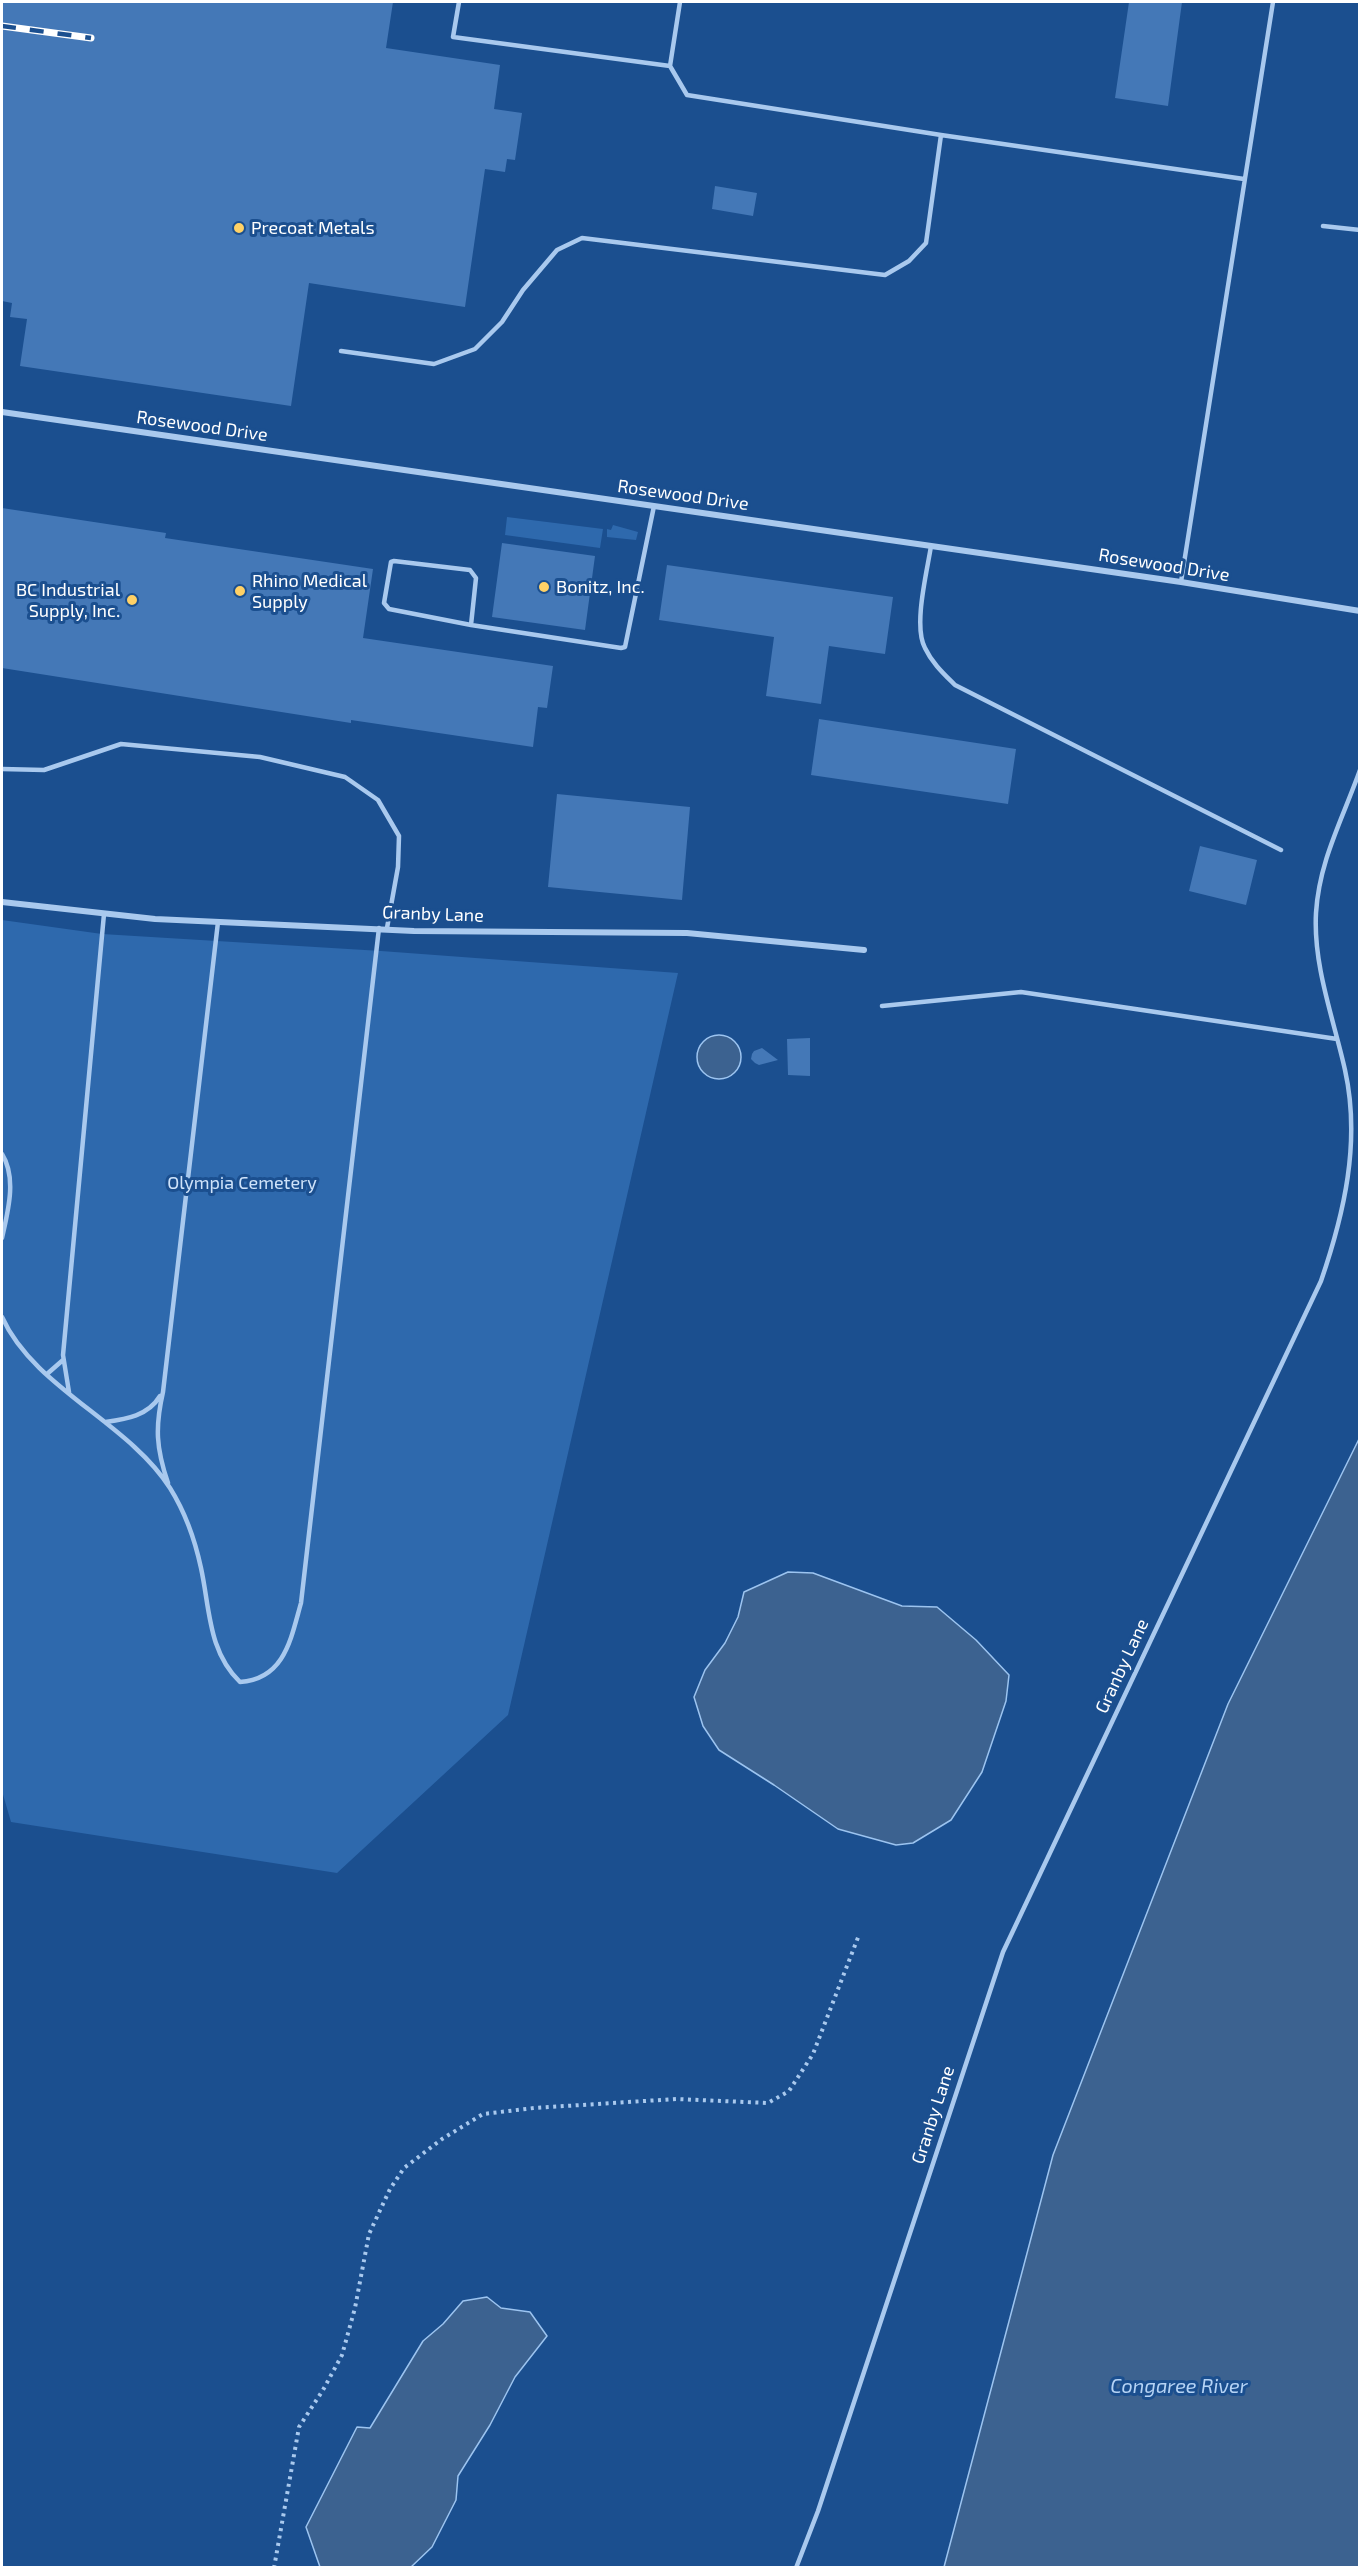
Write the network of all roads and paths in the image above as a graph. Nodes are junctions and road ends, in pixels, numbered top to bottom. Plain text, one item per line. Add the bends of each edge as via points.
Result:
1 (459, 2) edge
2 (680, 2) edge
3 (1273, 2) edge
4 (670, 66) junction
5 (941, 135) junction
6 (1244, 179) junction
7 (1323, 226) dead end
8 (1359, 230) edge
9 (341, 351) dead end
10 (2, 412) edge
11 (654, 506) junction
12 (931, 546) junction
13 (1181, 582) junction
14 (1359, 611) edge
15 (471, 625) junction
16 (2, 769) edge
17 (1359, 770) edge
18 (1281, 850) dead end
19 (2, 902) edge
20 (104, 914) junction
21 (218, 922) junction
22 (379, 928) junction
23 (387, 928) junction
24 (864, 950) dead end
25 (882, 1006) dead end
26 (1337, 1039) junction
27 (2, 1154) edge
28 (2, 1238) edge
29 (2, 1317) edge
30 (63, 1360) junction
31 (47, 1374) junction
32 (69, 1392) junction
33 (163, 1392) junction
34 (104, 1422) junction
35 (170, 1488) junction
36 (859, 1935) dead end
37 (274, 2568) edge
38 (796, 2568) edge

1 - 4 lane via 453,37
2 - 4 lane
3 - 6 lane
4 - 5 lane via 687,94
5 - 6 lane
5 - 9 lane via 926,243 909,261 885,275 582,238 557,250 522,290 502,322 475,350 434,364
6 - 13 lane
7 - 8 lane
10 - 11 street, Rosewood Drive
11 - 12 street, Rosewood Drive
11 - 15 lane via 625,647
12 - 13 street, Rosewood Drive
12 - 18 lane via 919,632 934,663 955,685
13 - 14 street, Rosewood Drive
15 - 15 lane via 386,607 391,562 474,573
16 - 23 lane via 44,770 121,744 260,757 345,777 378,801 399,836 398,867
17 - 26 lane, Granby Lane via 1331,840 1316,915 1318,952
19 - 20 street, Granby Lane
20 - 21 street, Granby Lane
20 - 30 lane
21 - 22 street, Granby Lane
21 - 33 lane
22 - 23 street, Granby Lane
22 - 35 lane via 301,1603 285,1655 269,1672 251,1682 240,1682 217,1650 193,1535
23 - 24 street, Granby Lane via 687,933
25 - 26 lane via 1021,992
26 - 38 lane, Granby Lane via 1346,1073 1350,1114 1348,1184 1321,1281 1003,1952
27 - 28 lane via 10,1181
29 - 31 lane via 16,1342
30 - 31 lane
30 - 32 lane
31 - 32 lane
32 - 34 lane
33 - 34 lane via 154,1406 140,1414
33 - 35 lane via 156,1437
34 - 35 lane via 156,1469
36 - 37 path via 813,2054 789,2091 768,2103 676,2099 483,2114 404,2168 369,2234 342,2355 299,2427

